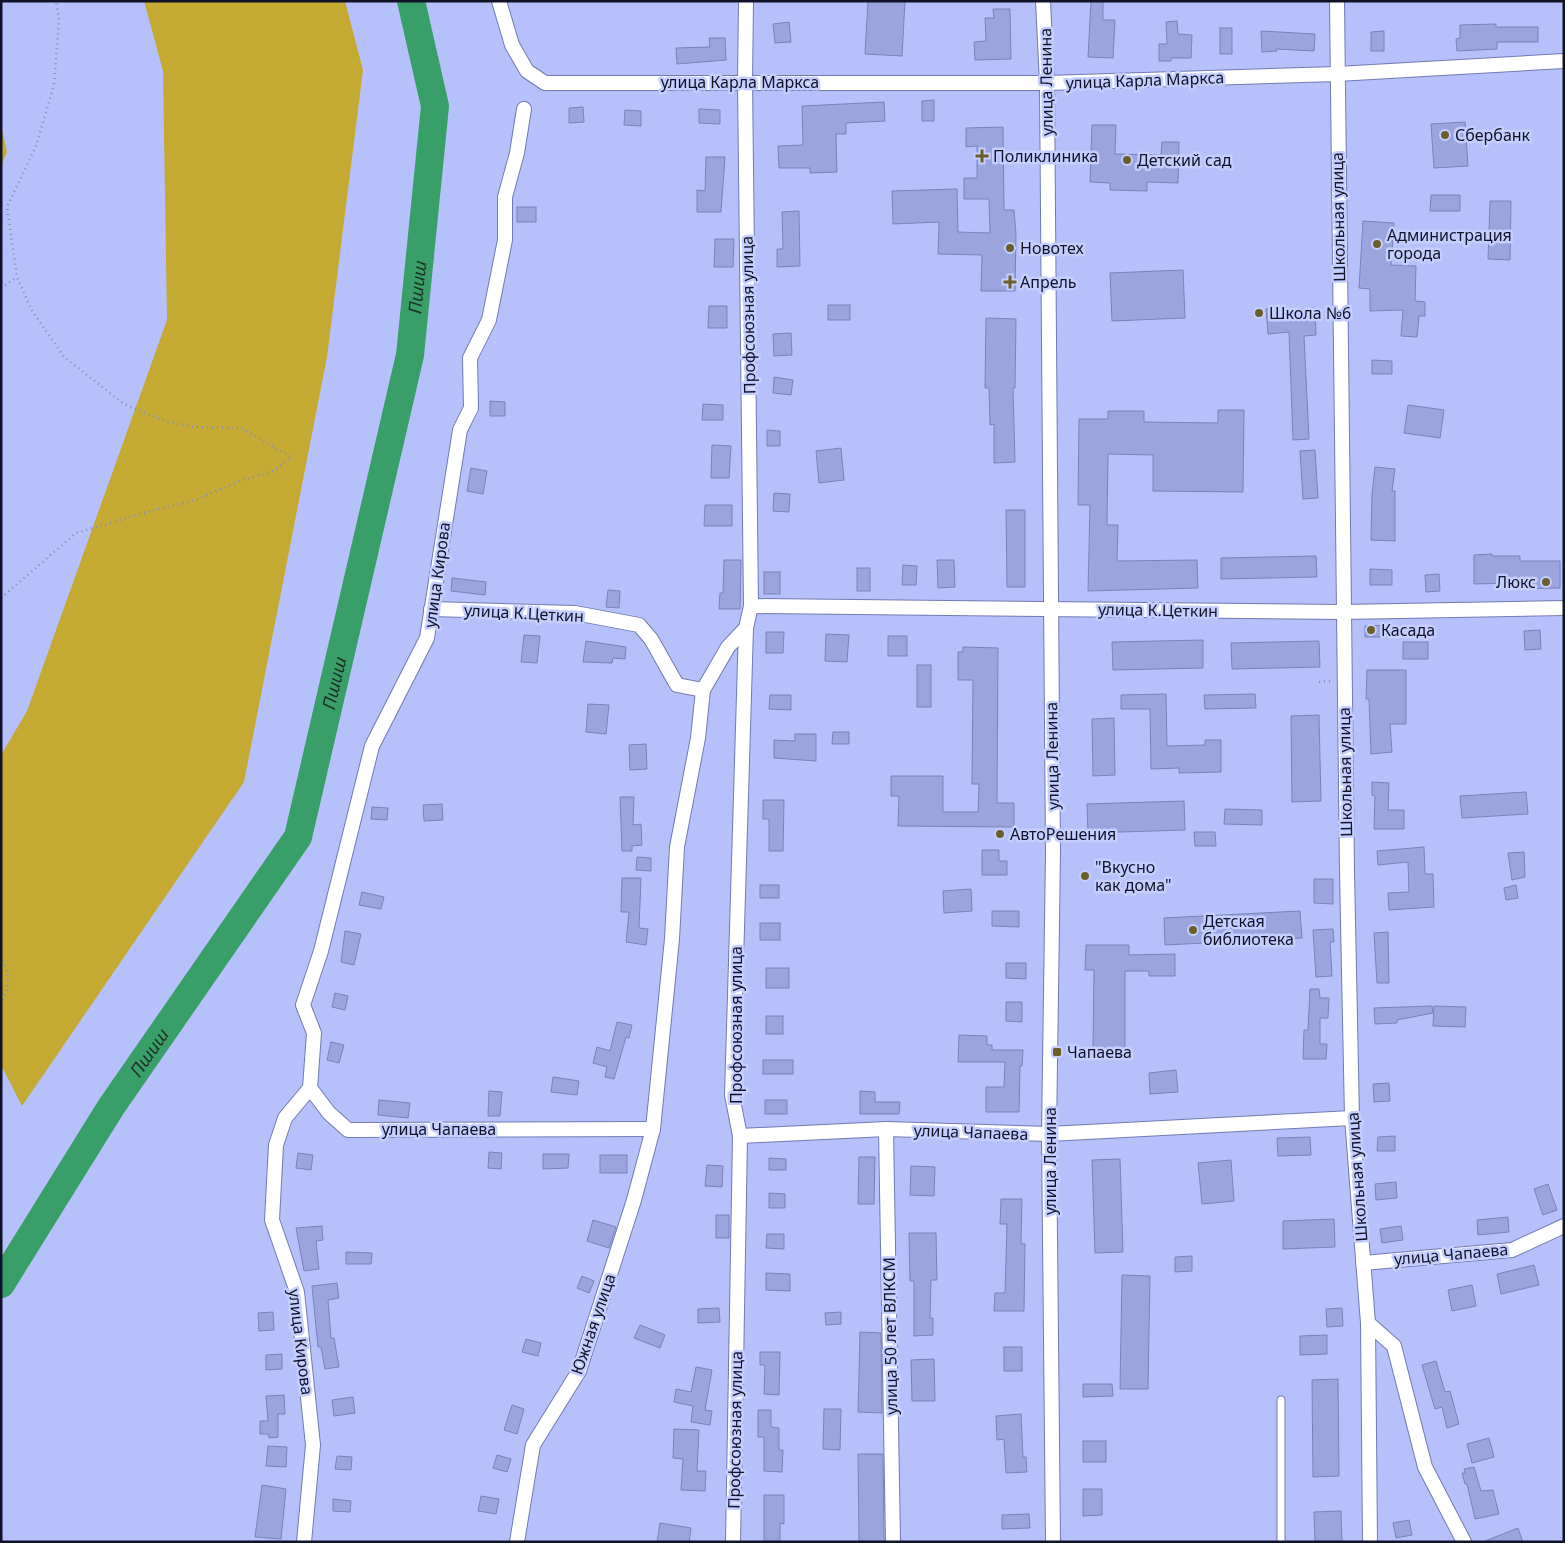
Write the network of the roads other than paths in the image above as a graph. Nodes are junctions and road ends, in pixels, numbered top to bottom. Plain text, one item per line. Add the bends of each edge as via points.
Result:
1 (499, 1) edge
2 (746, 1) edge
3 (1043, 1) edge
4 (1337, 1) edge
5 (1564, 61) edge
6 (1337, 74) junction
7 (745, 82) junction
8 (1047, 82) junction
9 (524, 109) dead end
10 (751, 606) junction
11 (1564, 608) edge
12 (431, 609) junction
13 (1049, 609) junction
14 (1342, 612) junction
15 (746, 628) junction
16 (704, 690) junction
17 (310, 1088) junction
18 (1352, 1118) junction
19 (653, 1129) junction
20 (886, 1129) junction
21 (1049, 1134) junction
22 (740, 1136) junction
23 (1564, 1226) edge
24 (1364, 1262) junction
25 (1368, 1323) junction
26 (1280, 1400) dead end
27 (304, 1542) edge
28 (518, 1542) edge
29 (733, 1542) edge
30 (893, 1542) edge
31 (1053, 1542) edge
32 (1281, 1542) edge
33 (1370, 1542) edge
34 (1464, 1542) edge

1 - 7 street, улица Карла Маркса via 512,45 527,71 545,83
2 - 7 street, Профсоюзная улица
3 - 8 street, улица Ленина
4 - 6 street, Школьная улица
5 - 6 street, улица Карла Маркса
6 - 8 street, улица Карла Маркса
6 - 14 street, Школьная улица
7 - 8 street, улица Карла Маркса
7 - 10 street, Профсоюзная улица
8 - 13 street, улица Ленина
9 - 12 street, улица Кирова via 505,197 505,240 489,320 470,358 471,408 460,430
10 - 13 street, улица К.Цеткин
10 - 15 street, Профсоюзная улица
11 - 14 street, улица К.Цеткин
12 - 16 street, улица К.Цеткин via 575,613 639,625 651,639 677,684
12 - 17 street, улица Кирова via 427,638 372,746 321,952 303,1005 314,1034
13 - 14 street, улица К.Цеткин
13 - 21 street, улица Ленина via 1053,852
14 - 18 street, Школьная улица
15 - 16 street via 728,647
15 - 22 street, Профсоюзная улица via 732,1095
16 - 19 street via 677,847 672,939
17 - 19 street, улица Чапаева via 329,1113 348,1130
17 - 27 street, улица Кирова via 285,1118 276,1145 272,1220 297,1292 313,1445
18 - 21 street, улица Чапаева
18 - 24 street, Школьная улица
19 - 28 street, Южная улица via 634,1200 579,1371 533,1445
20 - 21 street, улица Чапаева
20 - 22 street, улица Чапаева
20 - 30 street, улица 50 лет ВЛКСМ
21 - 31 street, улица Ленина
22 - 29 street, Профсоюзная улица
23 - 24 street, улица Чапаева via 1512,1250
24 - 25 street, Школьная улица
25 - 33 street, Школьная улица
25 - 34 street via 1394,1346 1424,1467
26 - 32 lane

